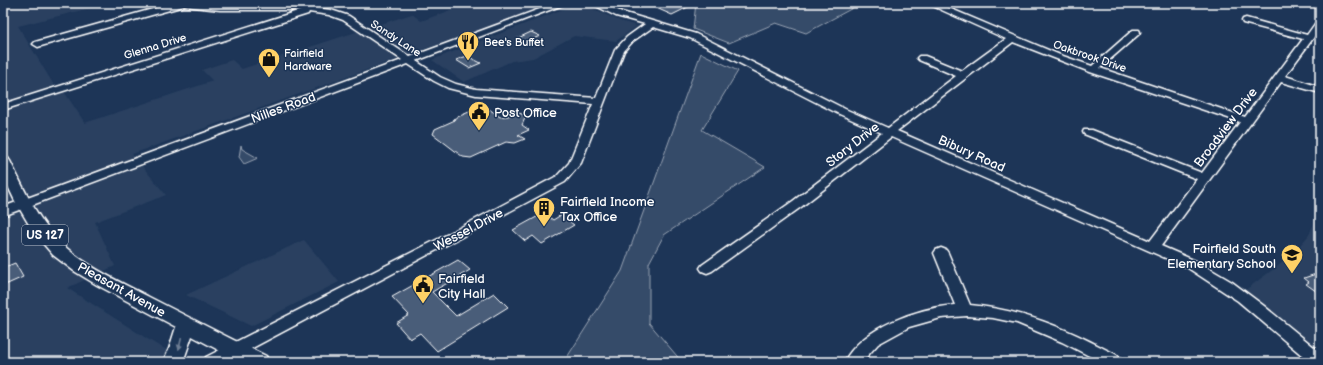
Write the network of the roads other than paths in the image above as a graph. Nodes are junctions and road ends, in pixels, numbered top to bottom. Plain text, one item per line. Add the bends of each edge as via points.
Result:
1 (564, 3) edge
2 (594, 3) edge
3 (930, 3) edge
4 (181, 4) edge
5 (314, 9) junction
6 (1246, 21) dead end
7 (1320, 23) edge
8 (651, 24) junction
9 (1136, 32) dead end
10 (1308, 38) junction
11 (1011, 39) junction
12 (38, 44) dead end
13 (922, 58) dead end
14 (410, 60) junction
15 (1093, 70) junction
16 (963, 75) junction
17 (1280, 78) junction
18 (1320, 90) edge
19 (600, 101) junction
20 (3, 106) edge
21 (1247, 121) junction
22 (1088, 132) dead end
23 (890, 133) junction
24 (3, 161) edge
25 (1205, 178) junction
26 (24, 204) junction
27 (3, 212) edge
28 (1153, 247) junction
29 (941, 253) dead end
30 (707, 268) dead end
31 (964, 309) junction
32 (186, 324) junction
33 (235, 350) junction
34 (1320, 361) edge
35 (173, 362) edge
36 (212, 362) edge
37 (259, 362) edge
38 (852, 362) edge
39 (1115, 362) edge

1 - 14 street, Nilles Road
2 - 8 street, Bibury Road
3 - 11 street, Oakbrook Drive
4 - 5 street, Sandy Lane via 220,8
4 - 12 street
5 - 14 street, Sandy Lane via 346,18
5 - 20 street, Glenna Drive
6 - 10 street
7 - 10 street, Broadview Drive
8 - 19 street, Wessel Drive via 630,39 620,50
8 - 23 street, Bibury Road via 693,36
9 - 15 street
10 - 17 street, Broadview Drive
11 - 15 street, Oakbrook Drive
11 - 16 street, Story Drive
13 - 16 street
14 - 19 street, Sandy Lane via 442,82 465,89 498,94
14 - 26 street, Nilles Road
15 - 21 street, Oakbrook Drive
16 - 23 street, Story Drive
17 - 18 street
17 - 21 street, Broadview Drive
19 - 33 street, Wessel Drive via 575,163 561,179
21 - 25 street, Broadview Drive
22 - 25 street
23 - 28 street, Bibury Road
23 - 30 street, Story Drive
24 - 26 main road, Pleasant Avenue / US 127
25 - 28 street, Broadview Drive
26 - 27 street, Nilles Road
26 - 32 main road, Pleasant Avenue / US 127 via 47,238 79,266 102,281
28 - 34 street, Bibury Road via 1216,277
29 - 31 street
31 - 38 street via 927,314 902,323 874,340
31 - 39 street via 1000,313 1034,323 1076,341
32 - 33 main road, Pleasant Avenue / US 127
32 -> 35 main road
33 - 36 street, Wessel Drive
33 - 37 main road, Pleasant Avenue / US 127

